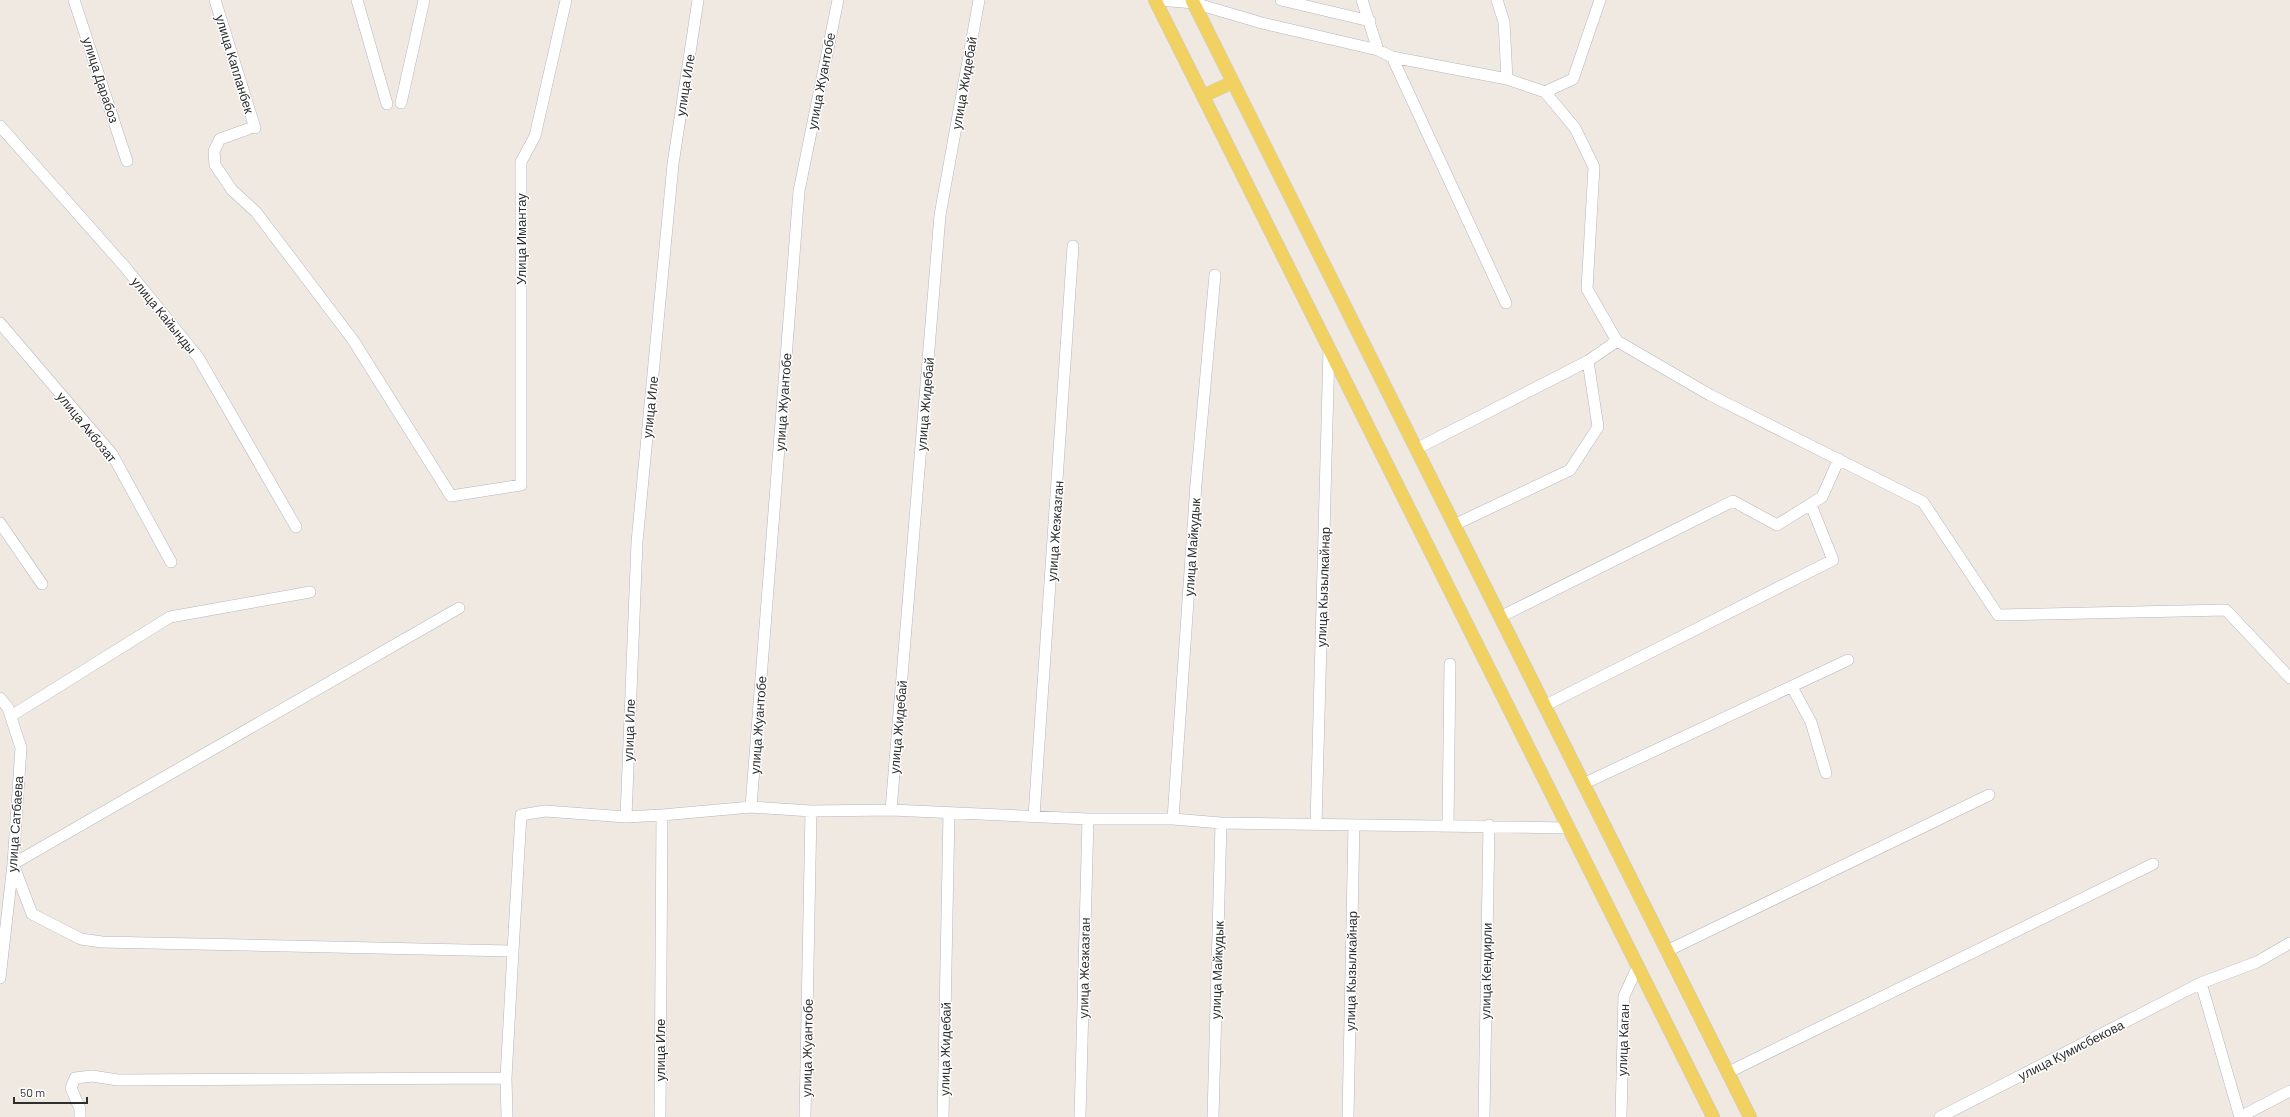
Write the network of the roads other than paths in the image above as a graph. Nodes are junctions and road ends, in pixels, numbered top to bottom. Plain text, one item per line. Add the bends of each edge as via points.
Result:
1 (74, 0) edge
2 (215, 0) edge
3 (357, 0) edge
4 (424, 0) edge
5 (566, 0) edge
6 (698, 0) edge
7 (838, 0) edge
8 (979, 0) edge
9 (1155, 0) edge
10 (1159, 0) edge
11 (1281, 0) edge
12 (1362, 0) edge
13 (1497, 0) edge
14 (1600, 0) edge
15 (1193, 2) edge
16 (1370, 21) junction
17 (1378, 50) junction
18 (1392, 57) junction
19 (1507, 79) junction
20 (1233, 82) junction
21 (1544, 92) junction
22 (1203, 96) junction
23 (401, 103) dead end
24 (388, 104) dead end
25 (0, 126) edge
26 (127, 161) dead end
27 (1073, 246) dead end
28 (1215, 275) dead end
29 (1506, 303) dead end
30 (0, 323) edge
31 (1617, 341) junction
32 (1330, 350) junction
33 (1588, 362) junction
34 (1416, 449) junction
35 (1839, 459) junction
36 (521, 485) joint
37 (1811, 505) junction
38 (0, 523) edge
39 (1454, 525) junction
40 (296, 527) dead end
41 (170, 562) dead end
42 (42, 584) dead end
43 (310, 592) dead end
44 (459, 608) dead end
45 (1500, 617) junction
46 (1848, 660) dead end
47 (1450, 664) dead end
48 (2290, 678) edge
49 (1792, 687) junction
50 (0, 698) edge
51 (1544, 706) junction
52 (11, 716) junction
53 (1826, 773) dead end
54 (1583, 784) junction
55 (1989, 795) dead end
56 (751, 807) junction
57 (891, 810) junction
58 (811, 811) junction
59 (949, 813) junction
60 (662, 816) junction
61 (1034, 816) junction
62 (626, 817) junction
63 (1173, 818) junction
64 (1088, 819) junction
65 (1221, 823) junction
66 (1316, 824) junction
67 (1354, 825) junction
68 (1448, 825) junction
69 (1489, 826) junction
70 (1570, 828) junction
71 (13, 864) junction
72 (2153, 864) dead end
73 (2290, 943) edge
74 (513, 951) junction
75 (1667, 951) junction
76 (1638, 966) junction
77 (0, 978) edge
78 (2202, 983) junction
79 (1727, 1072) junction
80 (506, 1078) junction
81 (2290, 1091) edge
82 (80, 1117) edge
83 (507, 1117) edge
84 (660, 1117) edge
85 (805, 1117) edge
86 (943, 1117) edge
87 (1080, 1117) edge
88 (1213, 1117) edge
89 (1348, 1117) edge
90 (1484, 1117) edge
91 (1621, 1117) edge
92 (1713, 1117) edge
93 (1750, 1117) edge
94 (1940, 1117) edge
95 (2240, 1117) edge

1 - 26 street, улица Дарабоз
2 - 36 street, улица Капланбек via 251,129 220,139 214,151 215,165 232,190 256,212 353,340 451,496
3 - 24 street
4 - 23 street
5 - 36 street, Улица Имантау via 535,136 522,162
6 - 62 street, улица Иле via 673,164 637,542
7 - 56 street, улица Жуантобе via 799,191
8 - 57 street, улица Жидебай via 940,215
9 - 22 main road
10 - 15 street
11 - 16 street
12 - 16 street
13 - 19 street via 1504,22
14 - 21 street via 1572,79
15 - 17 street via 1262,23
15 - 20 main road
16 - 17 street
17 - 18 street
18 - 19 street
18 - 29 street
19 - 21 street
20 - 22 main road
20 - 34 main road
21 - 31 street via 1574,128 1594,167 1587,289
22 - 32 main road
25 - 40 street, улица Кайынды via 125,267 198,357
27 - 61 street, улица Жезказган
28 - 63 street, улица Майкудык via 1196,484
30 - 41 street, улица Акбозат via 112,454
31 - 33 street
31 - 35 street via 1710,394
32 - 66 street, улица Кызылкайнар
32 - 70 main road
33 - 34 street
33 - 39 street via 1598,427 1570,470
34 - 39 main road
35 - 37 street via 1822,497
35 - 48 street via 1922,502 1998,615 2226,610
37 - 45 street via 1777,525 1733,501
37 - 51 street via 1833,560
38 - 42 street
39 - 45 main road
43 - 52 street via 170,617
44 - 71 street
45 - 51 main road
46 - 49 street
47 - 68 street
49 - 53 street via 1811,722
49 - 54 street
50 - 52 street, улица Сатбаева
51 - 54 main road
52 - 71 street, улица Сатбаева via 21,748
54 - 75 main road
55 - 75 street
56 - 58 street
56 - 60 street
57 - 58 street
57 - 59 street
58 - 85 street, улица Жуантобе
59 - 61 street
59 - 86 street, улица Жидебай
60 - 62 street
60 - 84 street, улица Иле
61 - 64 street
62 - 74 street via 545,811 521,815
63 - 64 street
63 - 65 street
64 - 87 street, улица Жезказган
65 - 66 street
65 - 88 street, улица Майкудык
66 - 67 street
67 - 68 street
67 - 89 street, улица Кызылкайнар
68 - 69 street
69 - 70 street
69 - 90 street, улица Кендирли
70 - 76 main road
71 - 74 street via 32,914 81,939 102,942
71 - 77 street, улица Сатбаева
72 - 79 street
73 - 78 street, улица Кумисбекова via 2257,962
74 - 80 street
75 - 79 main road
76 - 91 street, улица Каган via 1624,996
76 - 92 main road
78 - 94 street, улица Кумисбекова
78 - 95 street
79 - 93 main road
80 - 82 street via 118,1080 92,1076 75,1078 71,1088 80,1110
80 - 83 street
81 - 95 street

